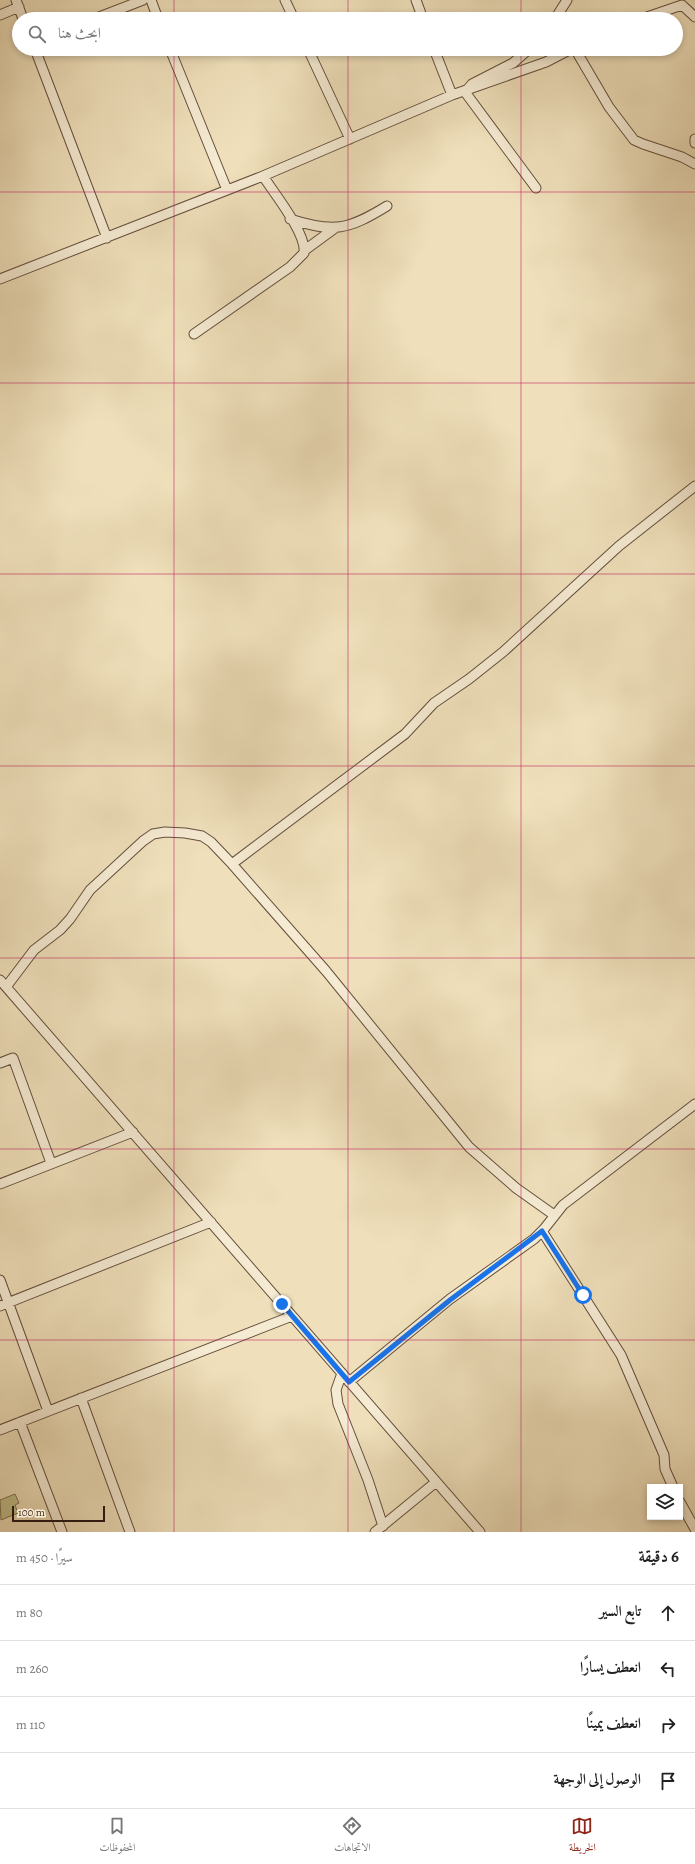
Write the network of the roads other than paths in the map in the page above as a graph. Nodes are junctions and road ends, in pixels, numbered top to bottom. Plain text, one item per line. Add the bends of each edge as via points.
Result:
1 (143, 0) edge
2 (151, 0) edge
3 (285, 0) edge
4 (416, 0) edge
5 (567, 0) edge
6 (17, 4) edge
7 (112, 12) edge
8 (155, 12) edge
9 (291, 12) edge
10 (420, 12) edge
11 (560, 12) edge
12 (661, 12) edge
13 (0, 15) edge
14 (695, 17) edge
15 (38, 56) edge
16 (173, 56) edge
17 (311, 56) edge
18 (437, 56) edge
19 (521, 56) edge
20 (558, 56) edge
21 (579, 56) edge
22 (465, 92) junction
23 (452, 95) junction
24 (350, 139) junction
25 (695, 139) edge
26 (695, 143) edge
27 (695, 164) edge
28 (263, 176) junction
29 (536, 188) dead end
30 (227, 190) junction
31 (387, 206) dead end
32 (290, 219) junction
33 (334, 228) junction
34 (107, 238) junction
35 (305, 250) junction
36 (0, 279) edge
37 (194, 334) dead end
38 (695, 486) edge
39 (232, 864) junction
40 (0, 980) edge
41 (6, 987) junction
42 (0, 1063) edge
43 (695, 1104) edge
44 (133, 1132) junction
45 (51, 1163) junction
46 (0, 1184) edge
47 (554, 1215) junction
48 (212, 1222) junction
49 (542, 1231) junction
50 (0, 1280) edge
51 (4, 1304) edge
52 (292, 1316) junction
53 (342, 1373) junction
54 (349, 1382) junction
55 (81, 1398) junction
56 (48, 1411) junction
57 (20, 1422) junction
58 (0, 1430) edge
59 (436, 1482) junction
60 (672, 1484) edge
61 (683, 1507) edge
62 (383, 1526) junction
63 (695, 1529) edge
64 (62, 1532) edge
65 (130, 1532) edge
66 (375, 1532) edge
67 (480, 1532) edge

1 - 7 street
2 - 8 street
3 - 9 street
4 - 10 street
5 - 11 street
6 - 13 street
12 - 14 street via 682,5
15 - 34 street
16 - 30 street
17 - 24 street
18 - 23 street
19 - 22 street via 513,63 472,84
20 - 22 street
21 - 27 street via 609,107 634,140
22 - 23 street
22 - 29 street
23 - 24 street
24 - 28 street
25 - 26 street
28 - 30 street
28 - 32 street
30 - 34 street
31 - 33 street via 364,220
32 - 33 street
32 - 35 street
33 - 35 street
34 - 36 street
35 - 37 street via 299,260
38 - 39 street via 619,546 503,652 434,703 406,734
39 - 41 street via 202,836 165,832 154,834 131,850 90,890 70,919 34,950
39 - 47 street via 326,971 469,1147 516,1188
40 - 41 street
41 - 44 street
42 - 45 street via 13,1058
43 - 47 street via 563,1204
44 - 45 street
44 - 48 street
45 - 46 street
47 - 49 street
48 - 51 street
48 - 52 street
49 - 54 street via 450,1300
49 - 60 street via 621,1355 664,1455
50 - 51 street
51 - 56 street
52 - 53 street
52 - 55 street
53 - 54 street
53 - 62 street via 336,1390 338,1404
54 - 59 street
55 - 56 street
55 - 65 street
56 - 57 street
57 - 58 street
57 - 64 street
59 - 62 street
59 - 67 street
61 - 63 street
62 - 66 street

